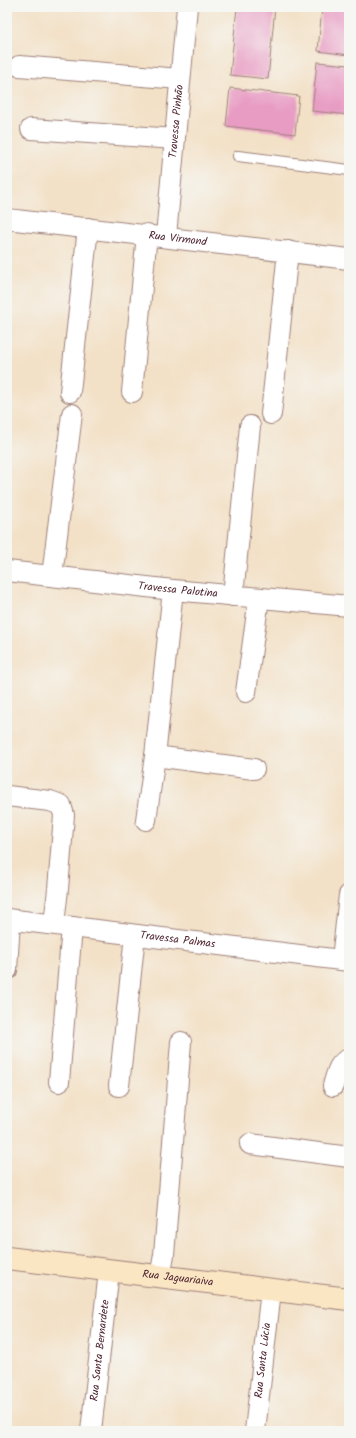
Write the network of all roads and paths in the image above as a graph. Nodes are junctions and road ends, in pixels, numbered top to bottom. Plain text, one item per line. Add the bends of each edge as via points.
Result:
1 (187, 7) edge
2 (19, 66) dead end
3 (180, 80) junction
4 (31, 129) dead end
5 (175, 139) junction
6 (238, 156) dead end
7 (349, 170) edge
8 (7, 219) edge
9 (88, 228) junction
10 (156, 235) junction
11 (288, 251) junction
12 (349, 259) edge
13 (70, 392) dead end
14 (132, 392) dead end
15 (72, 414) dead end
16 (271, 414) dead end
17 (250, 426) dead end
18 (7, 571) edge
19 (52, 576) junction
20 (173, 590) junction
21 (233, 596) junction
22 (259, 598) junction
23 (349, 606) edge
24 (246, 692) dead end
25 (155, 756) junction
26 (254, 769) dead end
27 (7, 796) edge
28 (146, 820) dead end
29 (349, 895) edge
30 (9, 920) edge
31 (63, 926) junction
32 (135, 935) junction
33 (345, 961) edge
34 (7, 970) edge
35 (181, 1042) dead end
36 (349, 1059) edge
37 (59, 1082) dead end
38 (119, 1086) dead end
39 (333, 1086) dead end
40 (250, 1144) dead end
41 (349, 1157) edge
42 (7, 1258) edge
43 (109, 1271) junction
44 (160, 1277) junction
45 (271, 1290) junction
46 (349, 1299) edge
47 (91, 1431) edge
48 (255, 1431) edge

1 - 3 street, Travessa Pinhão
2 - 3 street
3 - 5 street, Travessa Pinhão
4 - 5 street
5 - 10 street, Travessa Pinhão
6 - 7 lane
8 - 9 street, Rua Virmond
9 - 10 street, Rua Virmond
9 - 13 street
10 - 11 street, Rua Virmond
10 - 14 street, Travessa Pinhão
11 - 12 street, Rua Virmond
11 - 16 street
15 - 19 street
17 - 21 street
18 - 19 street, Travessa Palotina
19 - 20 street, Travessa Palotina
20 - 21 street, Travessa Palotina
20 - 25 street
21 - 22 street, Travessa Palotina
22 - 23 street, Travessa Palotina
22 - 24 street
25 - 26 street
25 - 28 street
27 - 31 street via 50,801 61,805 64,815 58,889
29 - 33 street
30 - 31 street, Travessa Palmas
30 - 34 street
31 - 32 street, Travessa Palmas
31 - 37 street
32 - 33 street, Travessa Palmas
32 - 38 street
35 - 44 street via 164,1255
36 - 39 street via 341,1064
40 - 41 street
42 - 43 street, Rua Jaguariaiva
43 - 44 street, Rua Jaguariaiva
43 - 47 street, Rua Santa Bernardete
44 - 45 street, Rua Jaguariaiva
45 - 46 street, Rua Jaguariaiva
45 - 48 street, Rua Santa Lúcia

